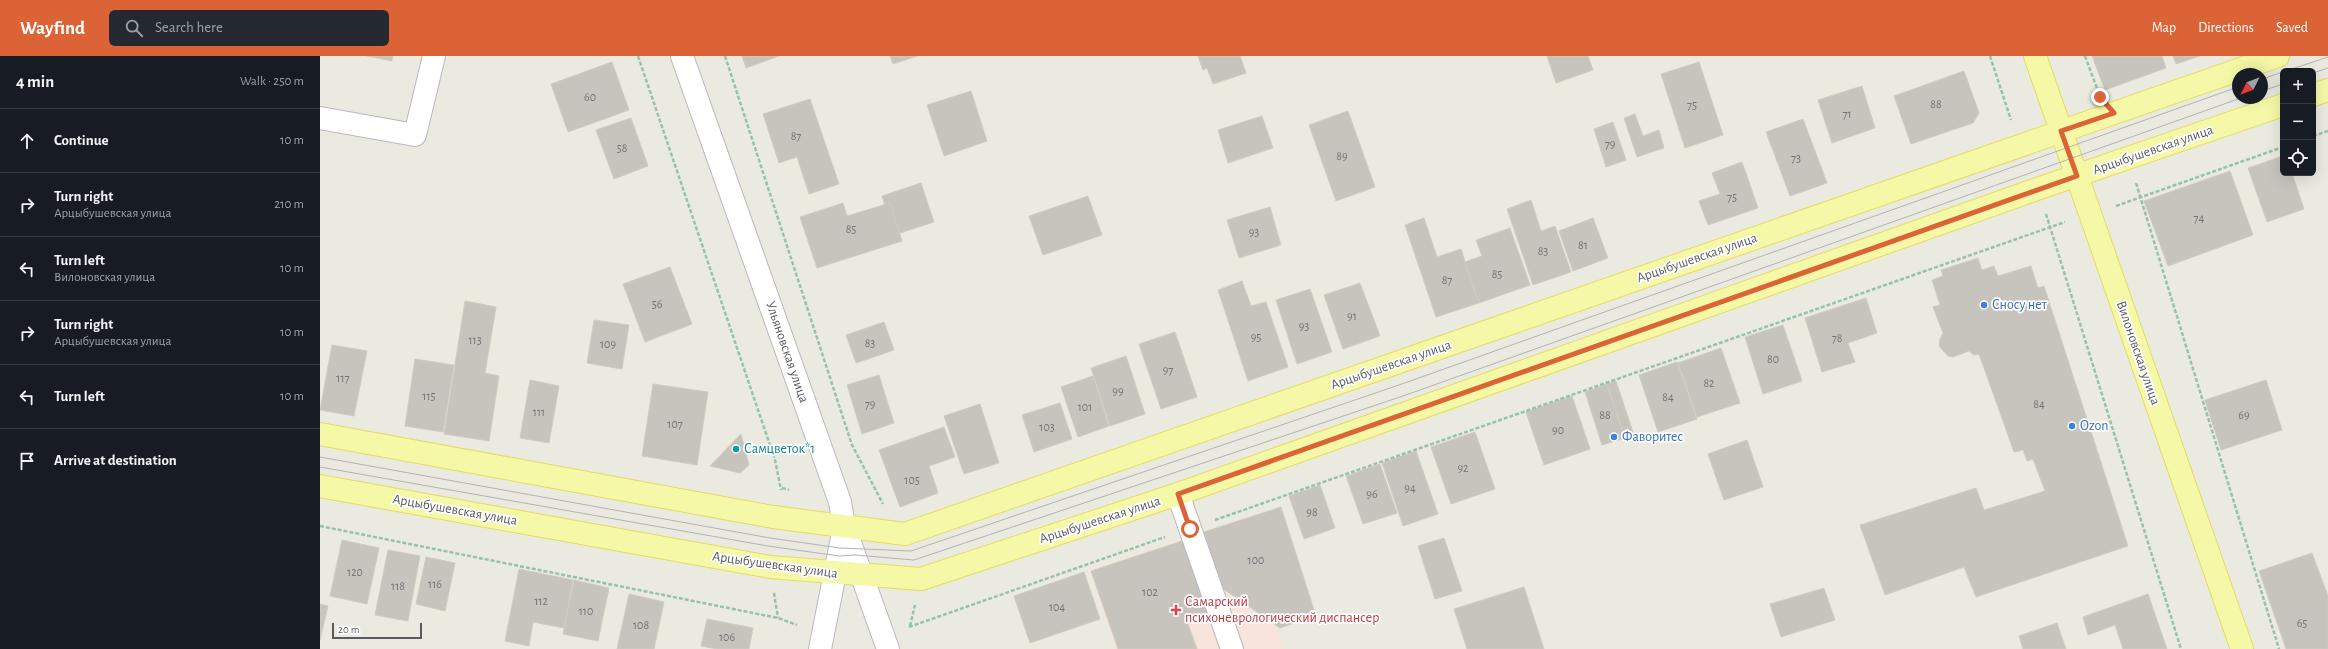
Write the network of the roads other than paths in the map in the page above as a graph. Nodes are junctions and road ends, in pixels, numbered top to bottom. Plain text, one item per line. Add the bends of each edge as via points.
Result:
1 (434, 56) edge
2 (682, 56) edge
3 (2035, 56) edge
4 (2278, 56) edge
5 (2328, 90) edge
6 (2316, 94) edge
7 (2280, 107) edge
8 (320, 118) edge
9 (2061, 131) junction
10 (2077, 176) junction
11 (320, 434) edge
12 (320, 486) edge
13 (1178, 494) junction
14 (844, 526) junction
15 (835, 573) junction
16 (862, 576) junction
17 (821, 642) edge
18 (885, 642) edge
19 (1232, 649) edge
20 (2242, 649) edge

1 - 8 street via 415,135
2 - 14 street, Ульяновская улица via 840,502
3 - 9 main road, Вилоновская улица
4 - 9 main road, Арцыбушевская улица
5 - 6 main road
7 - 10 main road, Арцыбушевская улица
9 - 10 main road, Вилоновская улица
9 - 14 main road, Арцыбушевская улица via 905,534
10 - 13 main road, Арцыбушевская улица
10 - 20 main road, Вилоновская улица
11 - 14 main road, Арцыбушевская улица via 773,517
12 - 15 main road, Арцыбушевская улица via 770,567
13 - 16 main road, Арцыбушевская улица via 921,579
13 - 19 street
14 - 15 street
14 - 16 street, Ульяновская улица
15 - 16 main road, Арцыбушевская улица
15 - 17 street
16 - 18 street, Ульяновская улица

